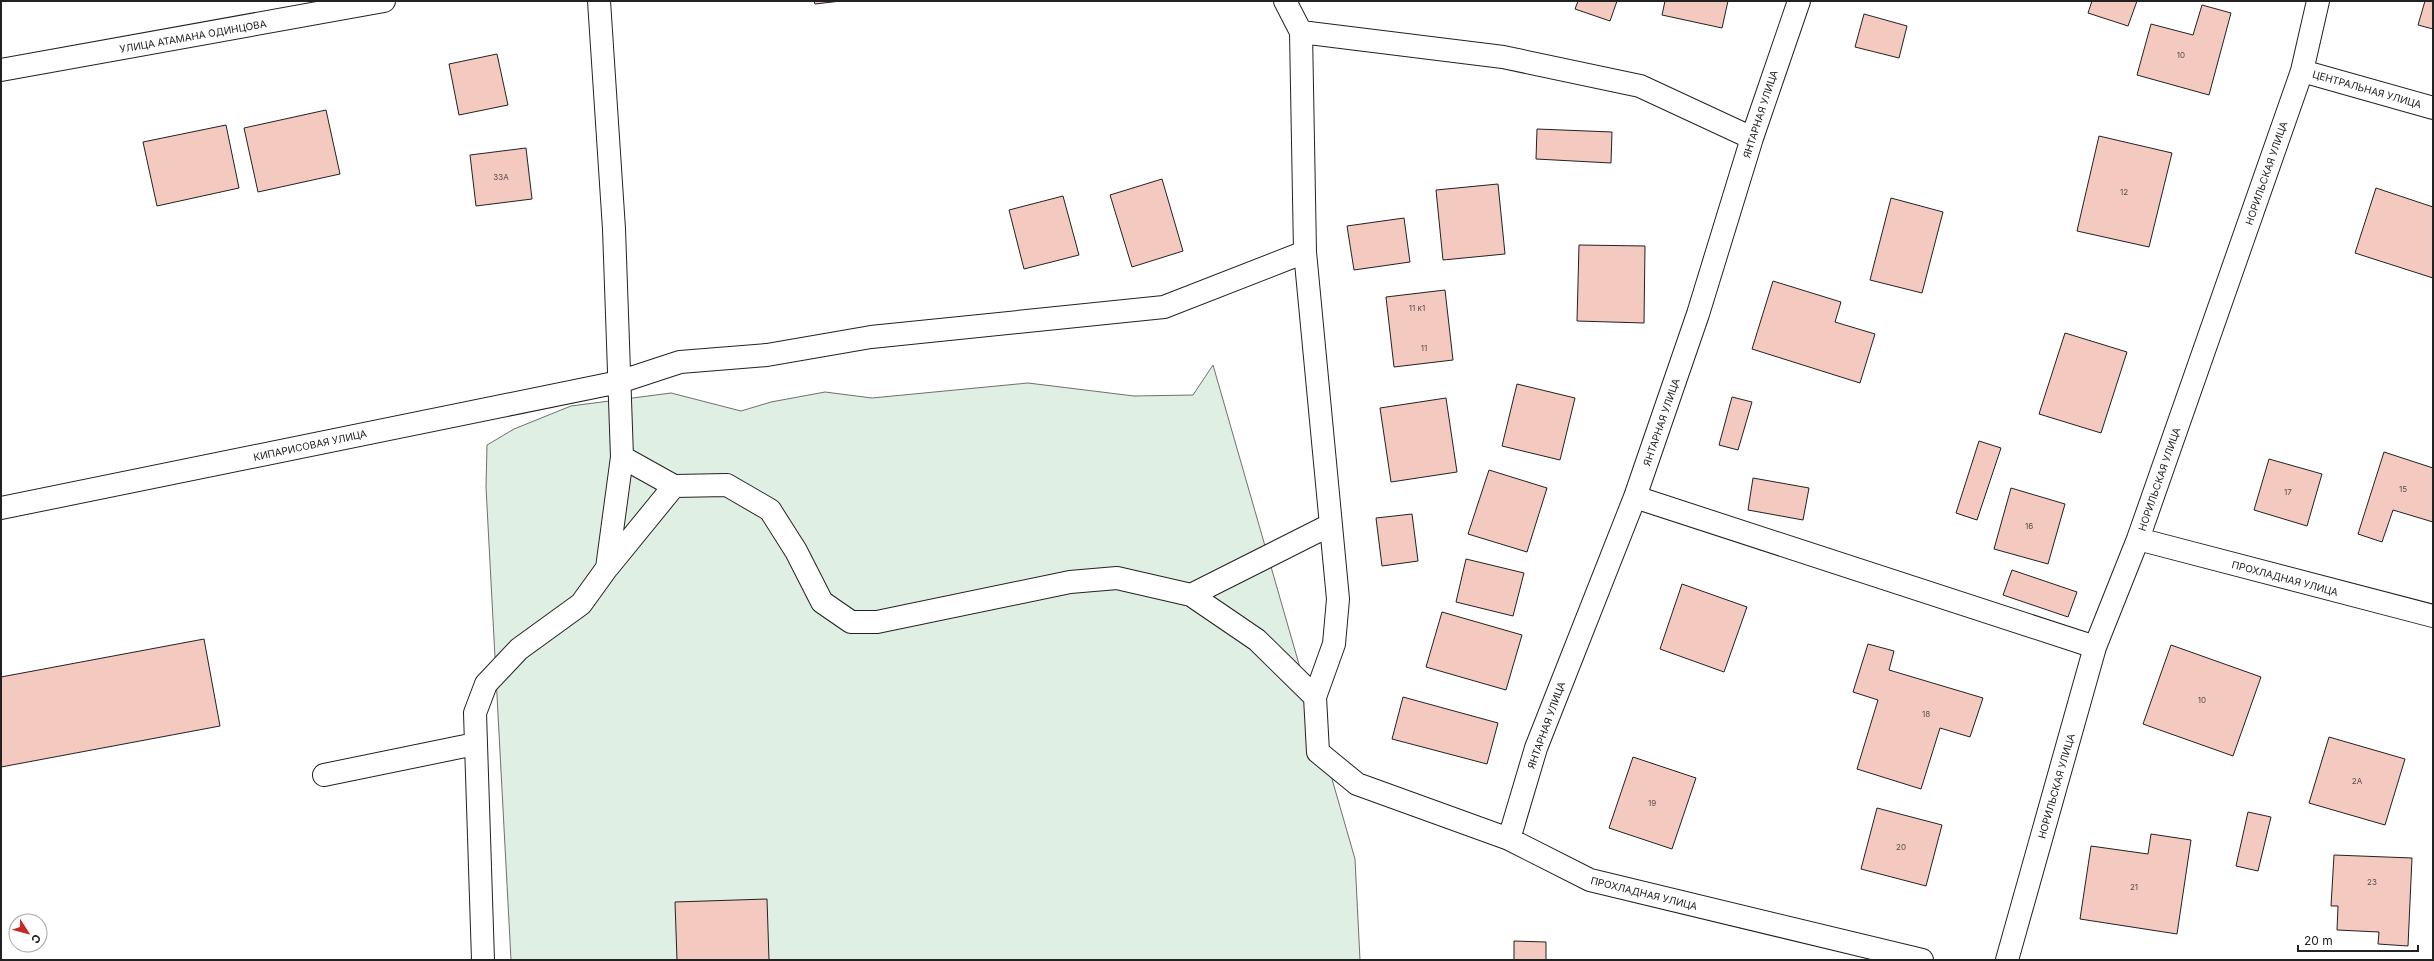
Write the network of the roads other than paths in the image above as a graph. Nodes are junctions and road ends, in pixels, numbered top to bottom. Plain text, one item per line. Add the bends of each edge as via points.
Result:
1 (384, 1) edge
2 (599, 1) edge
3 (1285, 1) edge
4 (1799, 1) edge
5 (2318, 1) edge
6 (1301, 32) junction
7 (1, 70) edge
8 (2302, 70) junction
9 (2433, 108) edge
10 (1752, 138) junction
11 (1304, 252) junction
12 (619, 382) junction
13 (622, 457) junction
14 (674, 486) junction
15 (1635, 497) junction
16 (1, 508) edge
17 (1330, 525) junction
18 (2138, 539) junction
19 (607, 568) junction
20 (1190, 595) junction
21 (2433, 616) edge
22 (2095, 647) junction
23 (1316, 697) junction
24 (475, 744) junction
25 (324, 775) dead end
26 (1509, 839) junction
27 (483, 960) edge
28 (1922, 960) edge
29 (2007, 960) edge

1 - 7 street, УЛИЦА АТАМАНА ОДИНЦОВА
2 - 12 street via 614,230
3 - 6 street
4 - 10 street, ЯНТАРНАЯ УЛИЦА
5 - 8 street, НОРИЛЬСКАЯ УЛИЦА
6 - 10 street via 1503,57 1640,86
6 - 11 street
8 - 9 street, ЦЕНТРАЛЬНАЯ УЛИЦА
8 - 18 street, НОРИЛЬСКАЯ УЛИЦА
10 - 15 street, ЯНТАРНАЯ УЛИЦА via 1698,314
11 - 12 street, КИПАРИСОВАЯ УЛИЦА via 1164,307 871,337 768,355 680,362
11 - 17 street
12 - 13 street
12 - 16 street, КИПАРИСОВАЯ УЛИЦА
13 - 14 street
13 - 19 street
14 - 19 street
14 - 20 street via 727,485 770,510 822,602 851,622 877,622 1070,582 1117,578
15 - 22 street
15 - 26 street, ЯНТАРНАЯ УЛИЦА via 1536,748
17 - 20 street
17 - 23 street via 1338,599 1334,644
18 - 21 street, ПРОХЛАДНАЯ УЛИЦА
18 - 22 street, НОРИЛЬСКАЯ УЛИЦА
19 - 24 street via 581,604 519,650 486,684 474,713
20 - 23 street via 1257,640
22 - 29 street, НОРИЛЬСКАЯ УЛИЦА
23 - 26 street, ПРОХЛАДНАЯ УЛИЦА via 1318,752 1357,784
24 - 25 street
24 - 27 street
26 - 28 street, ПРОХЛАДНАЯ УЛИЦА via 1590,880

